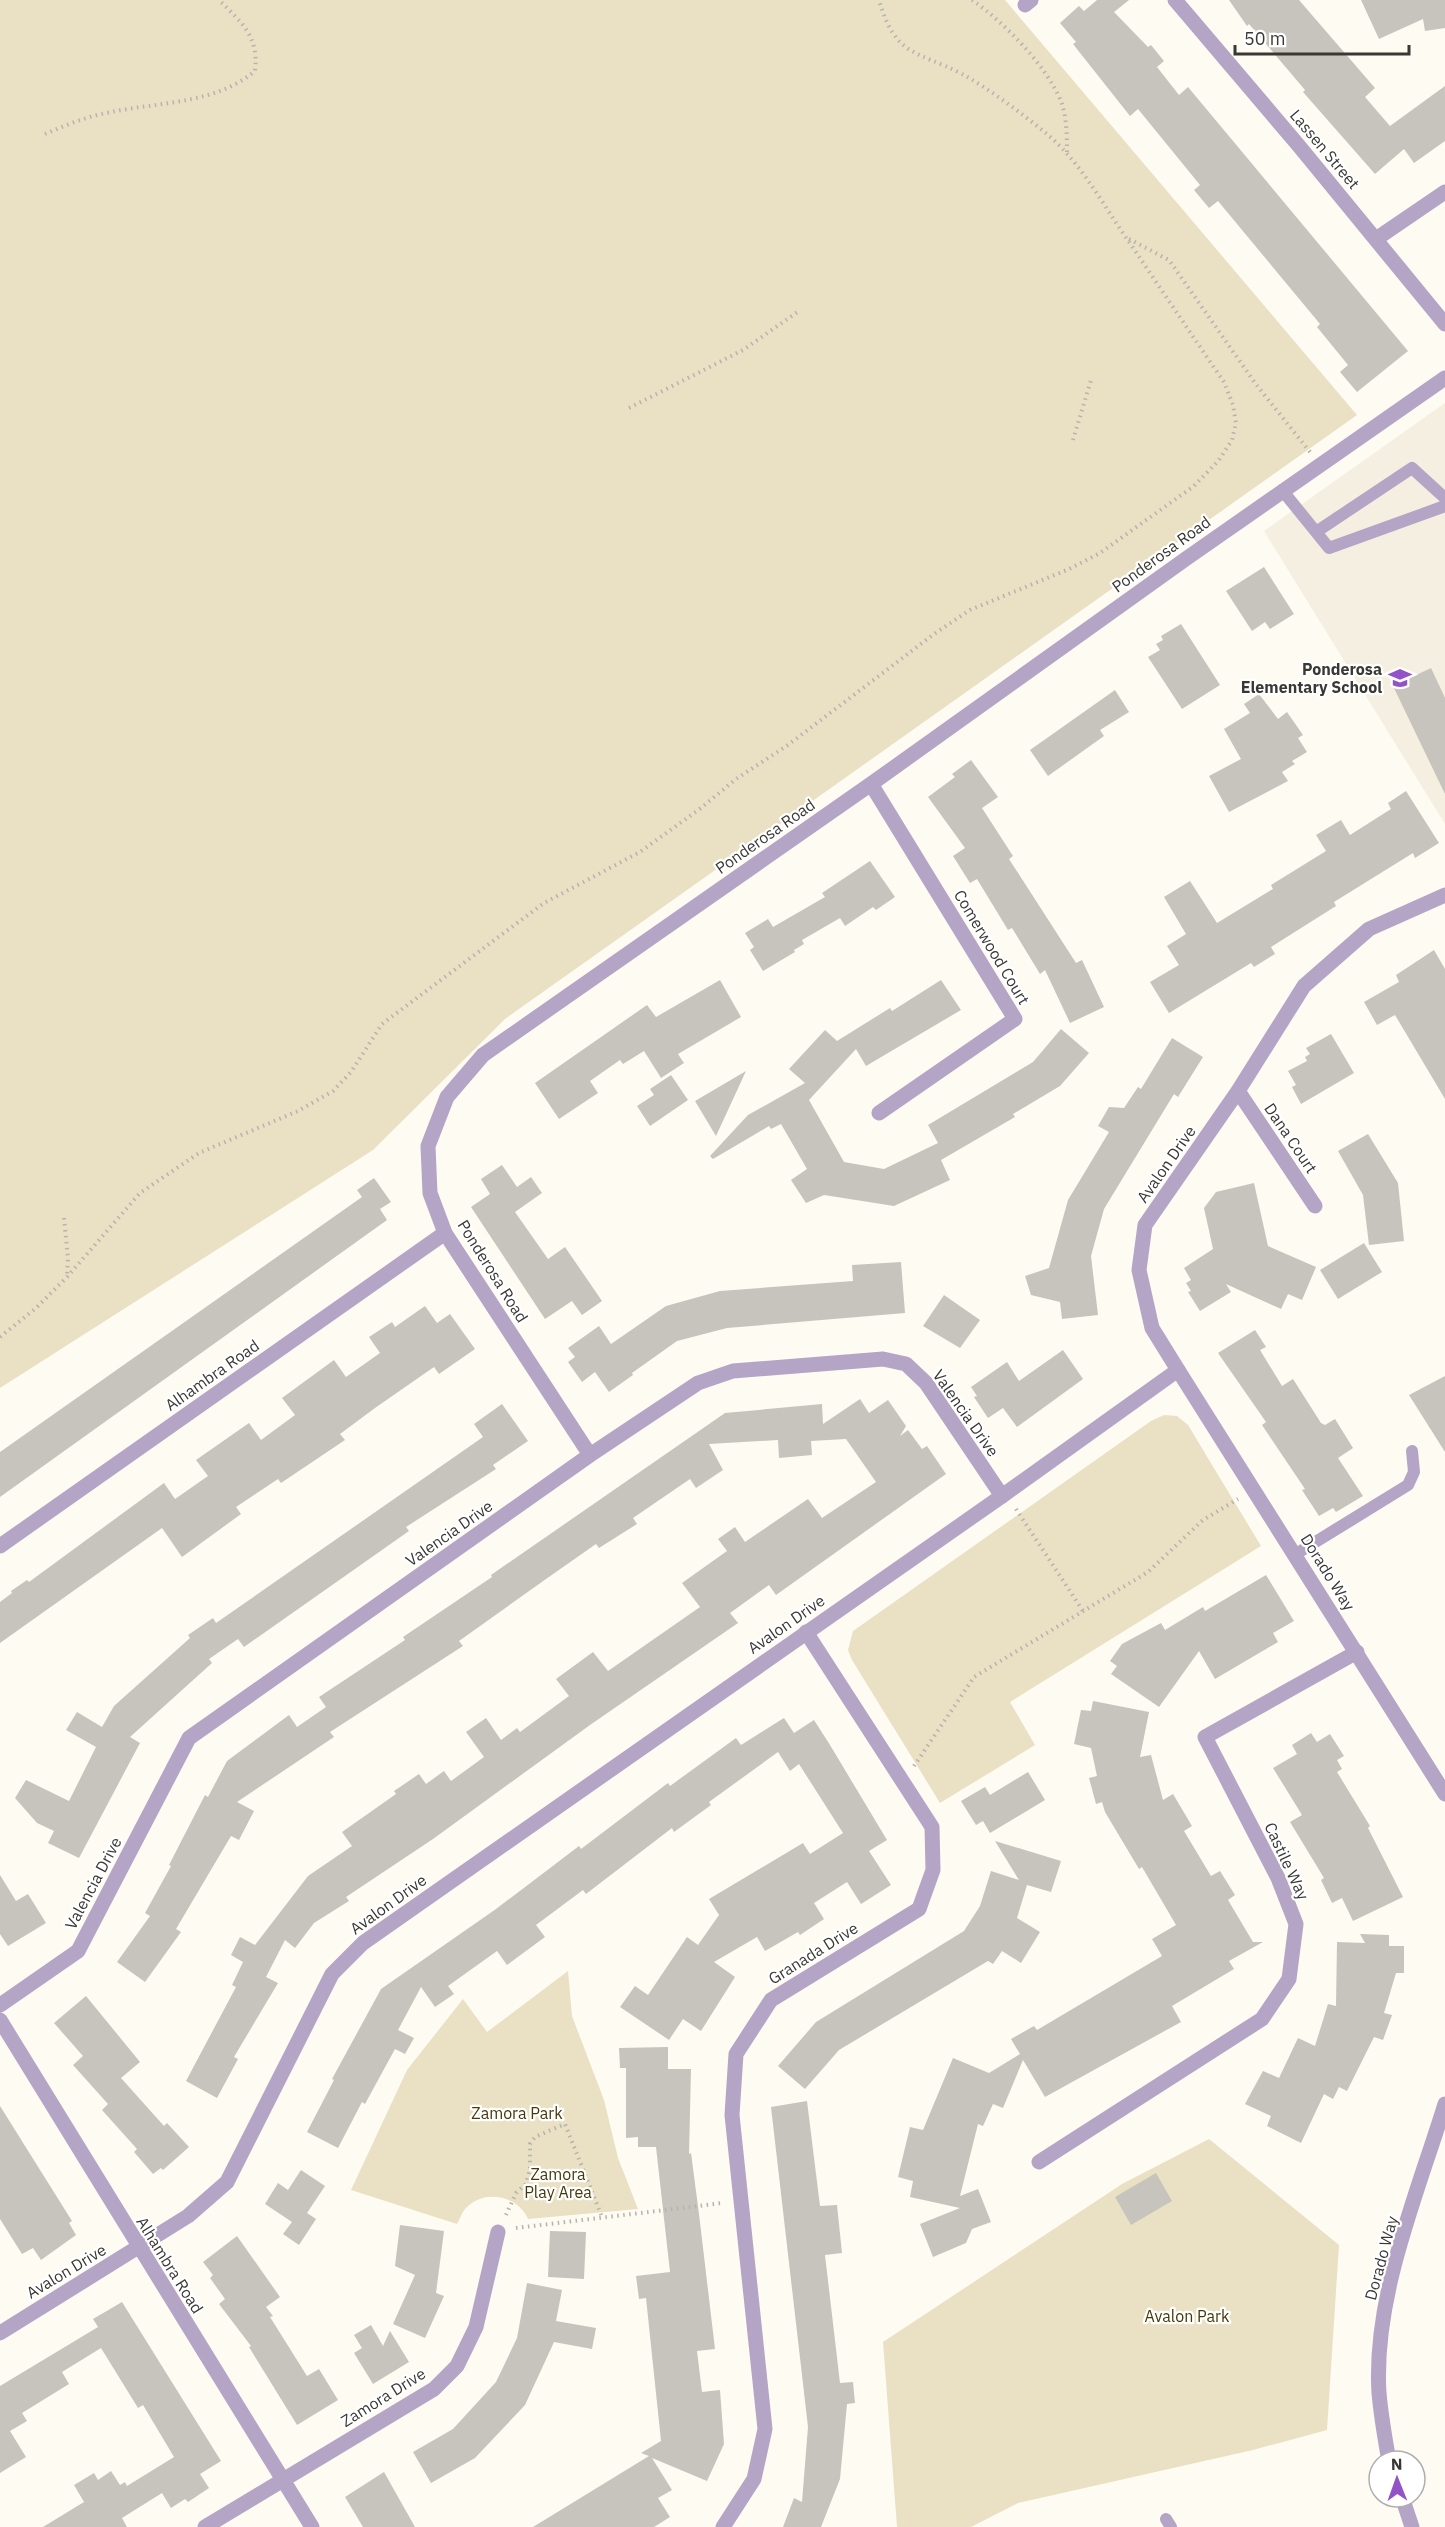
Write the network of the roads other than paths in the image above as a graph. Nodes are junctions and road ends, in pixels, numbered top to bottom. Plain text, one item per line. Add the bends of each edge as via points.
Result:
1 (1174, 0) edge
2 (1445, 192) edge
3 (1376, 240) junction
4 (1445, 324) edge
5 (1445, 378) edge
6 (1282, 490) junction
7 (1445, 498) edge
8 (1445, 507) edge
9 (1316, 532) junction
10 (871, 784) junction
11 (1445, 894) edge
12 (1238, 1091) junction
13 (879, 1113) dead end
14 (1315, 1206) dead end
15 (445, 1233) junction
16 (1178, 1370) junction
17 (1412, 1451) dead end
18 (590, 1455) junction
19 (1002, 1496) junction
20 (0, 1546) edge
21 (1296, 1554) junction
22 (806, 1632) junction
23 (1357, 1652) junction
24 (1445, 1794) edge
25 (0, 2005) edge
26 (0, 2020) edge
27 (1445, 2104) edge
28 (1039, 2162) dead end
29 (498, 2232) road end
30 (138, 2248) junction
31 (0, 2333) edge
32 (1387, 2449) edge
33 (283, 2479) junction
34 (1406, 2509) edge
35 (205, 2527) edge
36 (312, 2527) edge
37 (723, 2527) edge
38 (1412, 2527) edge

1 - 3 street, Lassen Street
2 - 3 street
3 - 4 street, Lassen Street
5 - 6 street, Ponderosa Road
6 - 9 lane
6 - 10 street, Ponderosa Road
7 - 9 lane via 1412,468
8 - 9 lane via 1329,548
10 - 13 street, Comerwood Court via 1015,1019
10 - 15 street, Ponderosa Road via 483,1055 447,1097 428,1146 430,1193
11 - 12 street, Avalon Drive via 1370,928 1304,986
12 - 14 street, Dana Court
12 - 16 street, Avalon Drive via 1146,1224 1139,1270 1152,1328
15 - 18 street, Ponderosa Road
15 - 20 street, Alhambra Road
16 - 19 street, Avalon Drive
16 - 21 street, Dorado Way
17 - 21 lane via 1414,1472 1408,1485
18 - 19 street, Valencia Drive via 698,1383 733,1371 883,1359 906,1364 926,1383
18 - 25 street, Valencia Drive via 189,1738 78,1951
19 - 22 street, Avalon Drive
21 - 23 street, Dorado Way
22 - 30 street, Avalon Drive via 363,1942 332,1974 227,2182 188,2216
22 - 37 street, Granada Drive via 932,1827 933,1870 919,1909 771,2000 736,2054 732,2115 765,2429 754,2479
23 - 24 street, Dorado Way
23 - 28 street, Castile Way via 1205,1737 1278,1878 1296,1924 1289,1979 1262,2019
26 - 30 street, Alhambra Road
27 - 32 street, Dorado Way via 1389,2286 1379,2392
29 - 33 street, Zamora Drive via 476,2327 457,2366 434,2389
30 - 31 street, Avalon Drive
30 - 33 street, Alhambra Road
33 - 35 street, Zamora Drive
33 - 36 street, Alhambra Road
34 - 38 street

